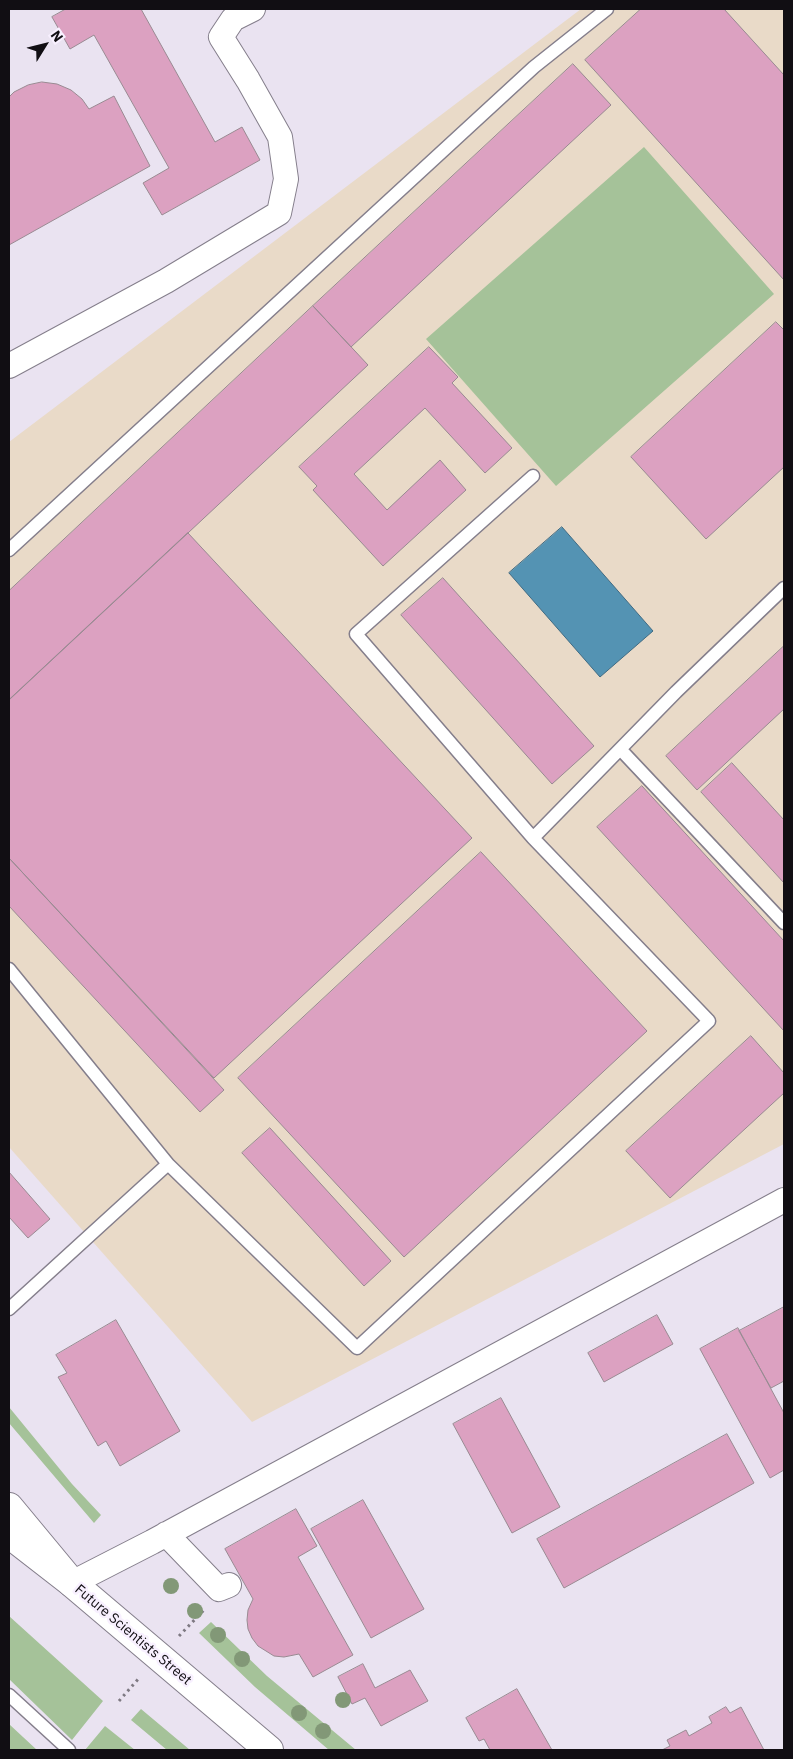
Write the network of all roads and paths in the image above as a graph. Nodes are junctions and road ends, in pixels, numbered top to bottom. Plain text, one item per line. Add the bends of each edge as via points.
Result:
1 (253, 9) edge
2 (607, 9) edge
3 (9, 366) edge
4 (533, 476) dead end
5 (9, 550) edge
6 (784, 588) edge
7 (621, 750) junction
8 (533, 838) junction
9 (784, 923) edge
10 (9, 968) edge
11 (168, 1164) junction
12 (784, 1200) edge
13 (9, 1309) edge
14 (9, 1506) edge
15 (9, 1534) edge
16 (166, 1534) junction
17 (72, 1584) junction
18 (229, 1585) dead end
19 (9, 1695) edge
20 (70, 1750) edge
21 (269, 1750) edge

1 - 3 street via 233,20 221,37 280,137 286,179 279,213 166,281
2 - 5 lane via 534,66
4 - 8 lane via 356,634
6 - 7 lane
7 - 8 lane
7 - 9 lane
8 - 11 lane via 709,1021 357,1348
10 - 11 lane
11 - 13 lane
12 - 16 street
14 - 17 main road, Future Scientists Street
15 - 17 main road
16 - 17 street
16 - 18 street via 220,1589
17 - 21 main road, Future Scientists Street
19 - 20 lane

